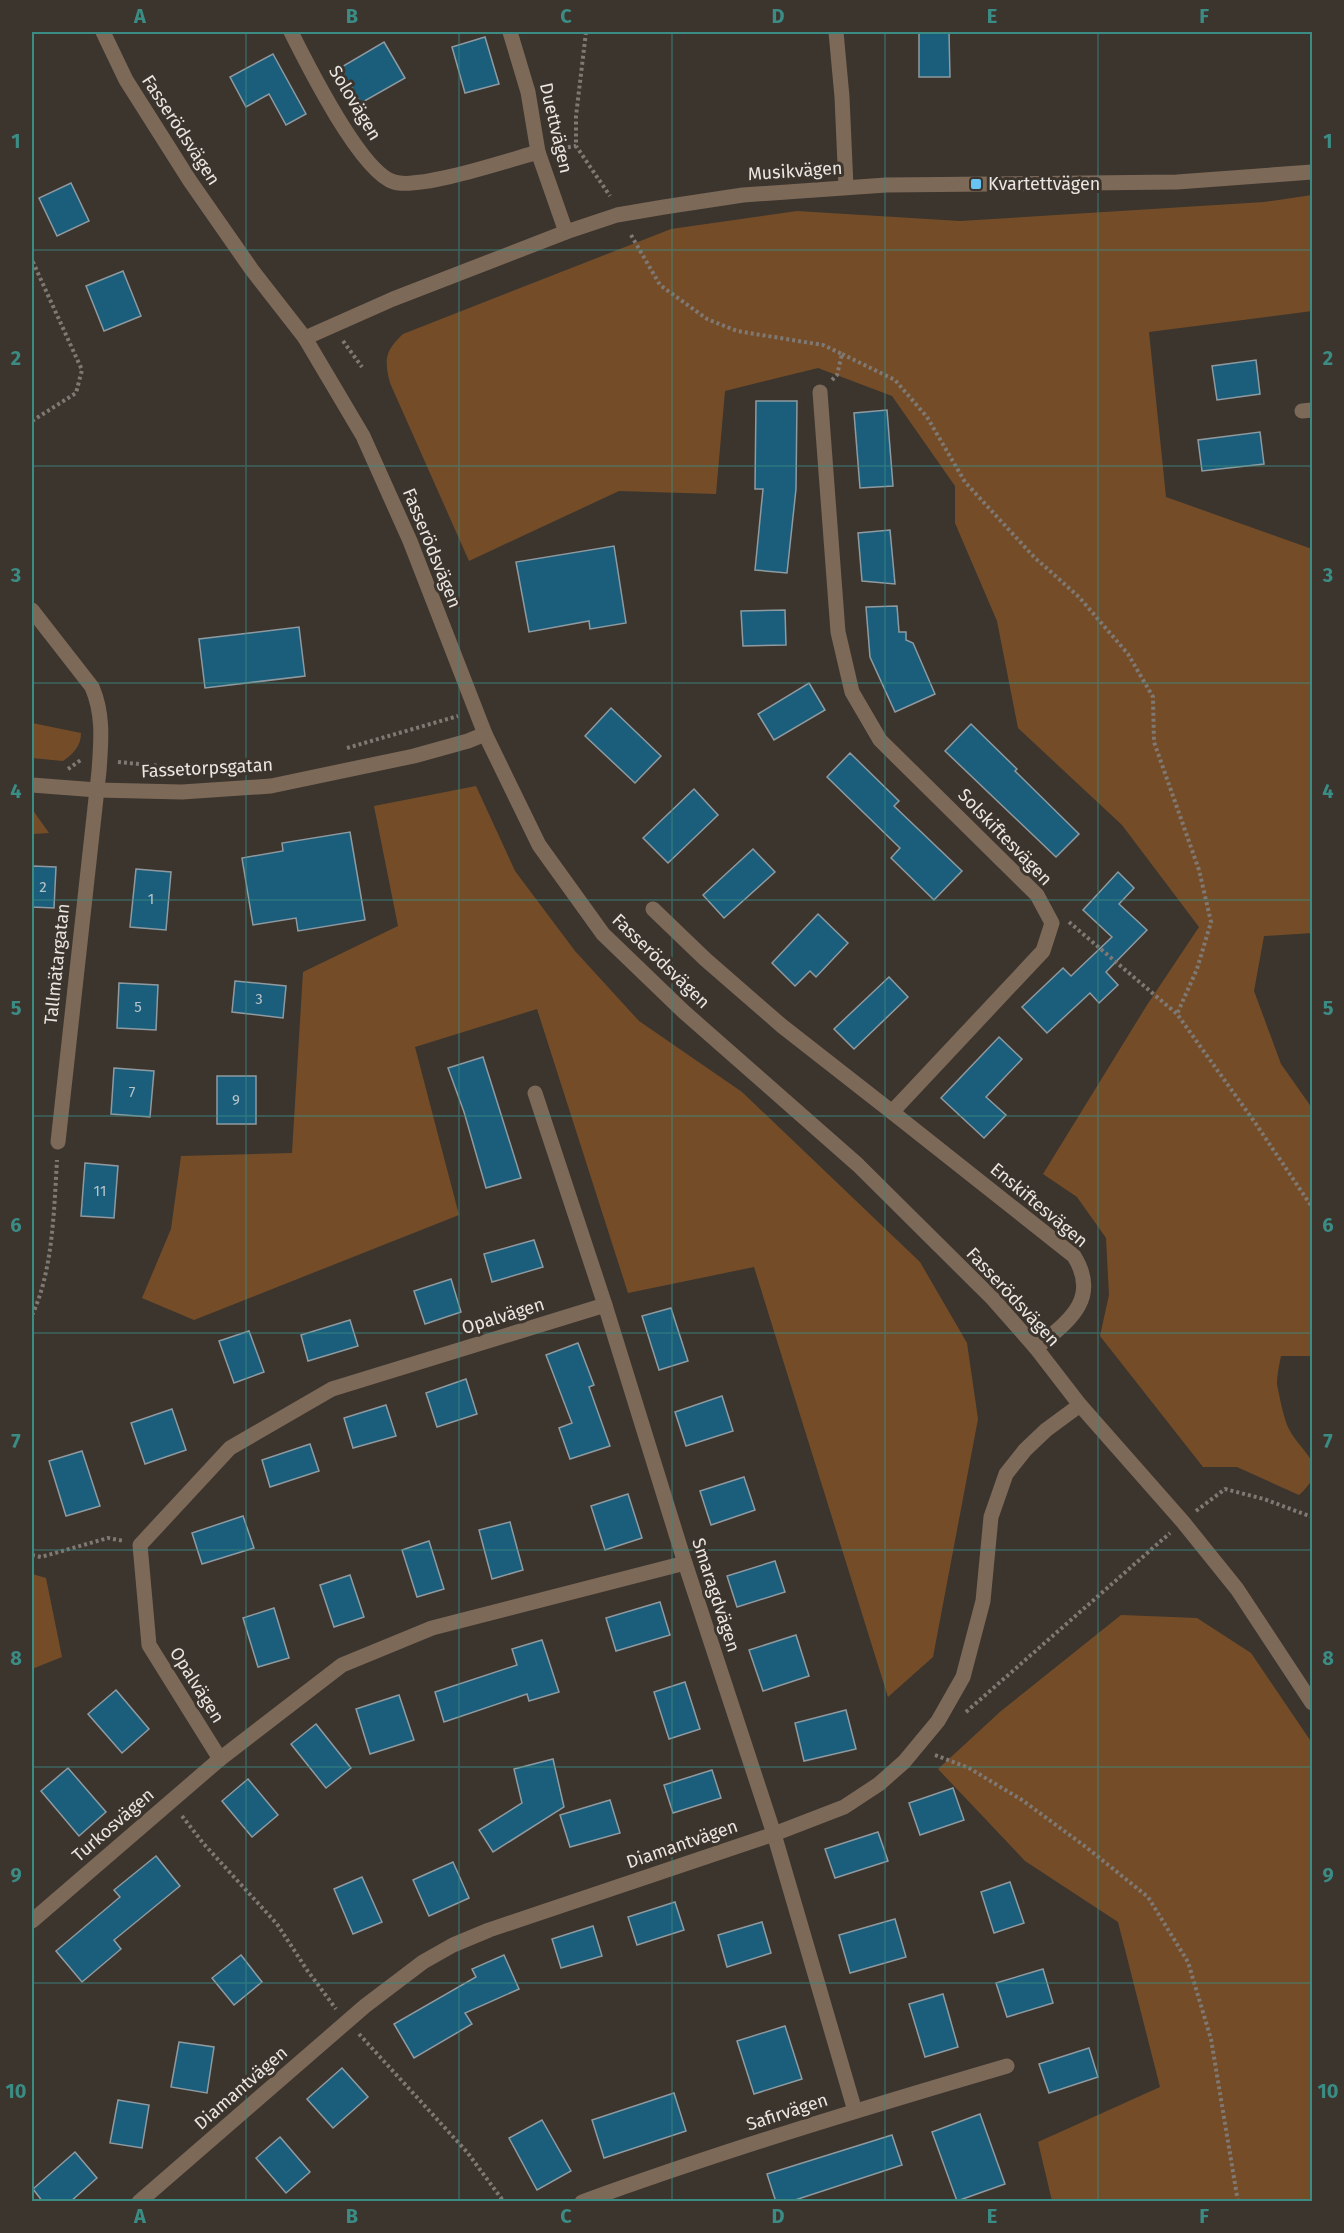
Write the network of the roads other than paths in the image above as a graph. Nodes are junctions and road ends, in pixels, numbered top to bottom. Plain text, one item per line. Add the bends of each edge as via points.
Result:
1 (103, 32) edge
2 (291, 32) edge
3 (510, 32) edge
4 (836, 32) edge
5 (538, 152) junction
6 (1312, 172) edge
7 (846, 187) junction
8 (566, 232) junction
9 (305, 338) junction
10 (820, 392) road end
11 (32, 610) edge
12 (485, 734) junction
13 (32, 785) edge
14 (97, 790) junction
15 (653, 909) dead end
16 (535, 1093) dead end
17 (892, 1112) junction
18 (58, 1142) road end
19 (605, 1305) junction
20 (1036, 1348) junction
21 (1080, 1405) junction
22 (685, 1563) junction
23 (1312, 1702) edge
24 (220, 1759) junction
25 (774, 1834) junction
26 (32, 1921) edge
27 (1007, 2066) dead end
28 (855, 2111) junction
29 (140, 2202) edge
30 (582, 2202) edge

1 - 9 street, Fasserödsvägen via 126,80 190,181
2 - 5 street, Solovägen via 351,141 394,182 423,182
3 - 5 street, Duettvägen via 528,92
4 - 7 street
5 - 8 street, Duettvägen
6 - 7 street, Musikvägen via 1177,182
7 - 8 street, Musikvägen via 743,195 664,207 617,215
8 - 9 street, Musikvägen
9 - 12 street, Fasserödsvägen via 363,436 410,541
10 - 17 street, Solskiftesvägen via 838,632 852,692 880,740 1037,895 1052,923 1043,951
11 - 14 street, Tallmätargatan via 92,687 98,702 101,723
12 - 14 street, Fassetorpsgatan via 414,756 271,786 182,792
12 - 20 street, Fasserödsvägen via 539,845 603,934 683,1011 858,1165 993,1299
13 - 14 street, Fassetorpsgatan
14 - 18 street, Tallmätargatan
15 - 17 street via 782,1026
16 - 19 street, Smaragdvägen
17 - 20 street, Enskiftesvägen via 1074,1256 1080,1265 1084,1282 1081,1305 1071,1319
19 - 22 street, Smaragdvägen
19 - 24 street, Opalvägen via 332,1389 230,1448 140,1545 149,1645
20 - 21 street, Fasserödsvägen
21 - 23 street, Fasserödsvägen via 1237,1589
21 - 25 street, Diamantvägen via 1046,1430 1006,1474 991,1518 983,1601 963,1677 938,1721 918,1747 879,1784 844,1807
22 - 24 street via 432,1628 342,1665
22 - 25 street, Smaragdvägen
24 - 26 street, Turkosvägen
25 - 28 street, Smaragdvägen
25 - 29 street, Diamantvägen via 489,1930 423,1962 346,2022
27 - 28 street, Safirvägen
28 - 30 street, Safirvägen via 668,2170

